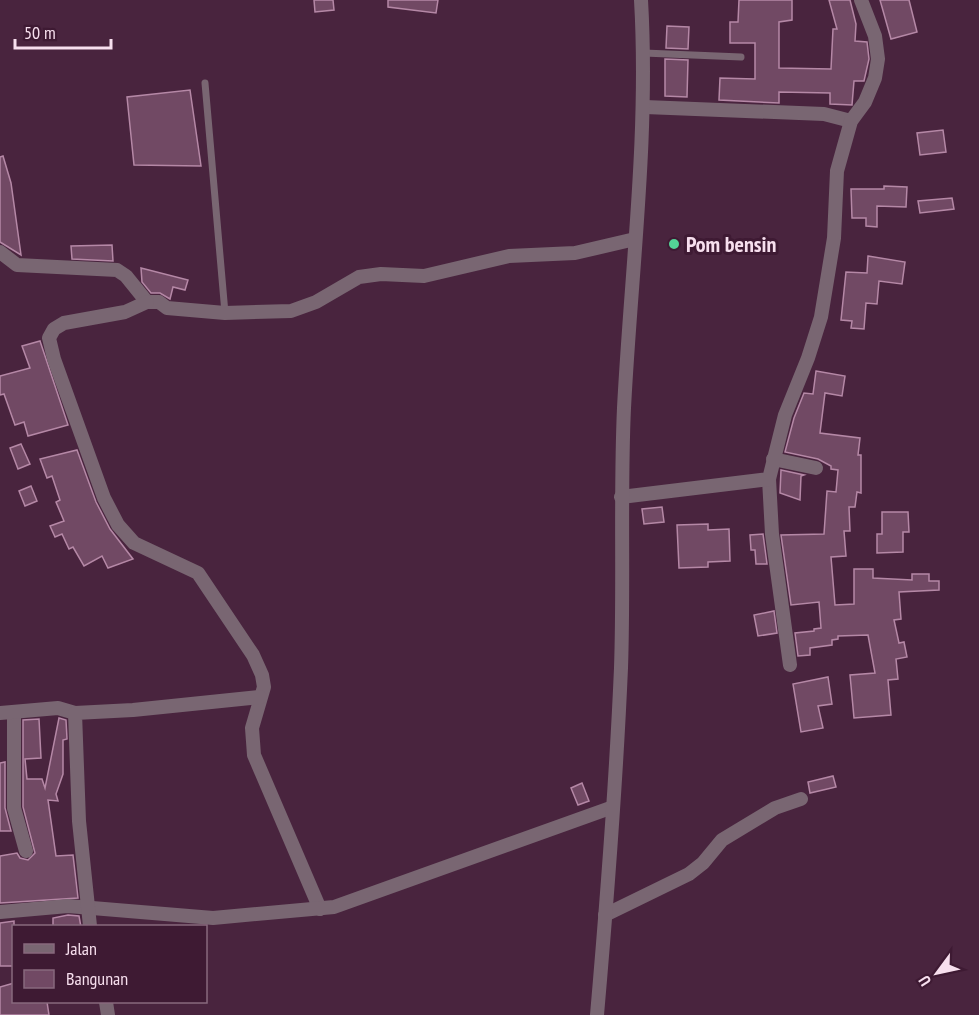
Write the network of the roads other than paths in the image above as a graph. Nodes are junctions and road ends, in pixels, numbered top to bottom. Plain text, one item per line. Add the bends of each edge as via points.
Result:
1 (641, 0) edge
2 (861, 0) edge
3 (644, 53) junction
4 (741, 57) dead end
5 (205, 83) dead end
6 (645, 107) junction
7 (850, 120) junction
8 (635, 239) junction
9 (0, 252) edge
10 (147, 302) junction
11 (225, 313) junction
12 (773, 459) junction
13 (816, 468) dead end
14 (770, 479) junction
15 (621, 497) junction
16 (790, 665) dead end
17 (260, 697) junction
18 (7, 712) edge
19 (75, 714) junction
20 (801, 799) dead end
21 (614, 807) junction
22 (7, 809) edge
23 (26, 851) dead end
24 (86, 907) junction
25 (320, 909) junction
26 (0, 912) edge
27 (605, 915) junction
28 (90, 925) edge
29 (597, 1015) edge

1 - 3 street
2 - 7 street via 875,36 878,59 870,91
3 - 4 lane
3 - 6 street
5 - 11 lane
6 - 7 street via 812,114
6 - 8 street
7 - 12 street via 837,171 834,238 821,317 791,396
8 - 11 street via 575,253 509,256 424,276 359,277 304,308
8 - 15 street
9 - 10 street via 17,265 117,270
10 - 11 street via 159,302 167,308
10 - 17 street via 125,312 64,323 54,329 49,338 54,359 104,498 118,525 134,543 198,573 206,582 262,675 264,687
12 - 13 street
12 - 14 street
14 - 15 street
14 - 16 street via 772,534
15 - 21 street via 621,666
17 - 19 street
17 - 25 street via 252,728 254,755
18 - 19 street via 58,708
18 - 22 street
19 - 24 street
20 - 27 street via 775,808 722,840 704,863 689,874
21 - 25 street via 368,897
21 - 27 street
22 - 23 street
24 - 25 street via 213,918
24 - 26 street
24 - 28 street
27 - 29 street

